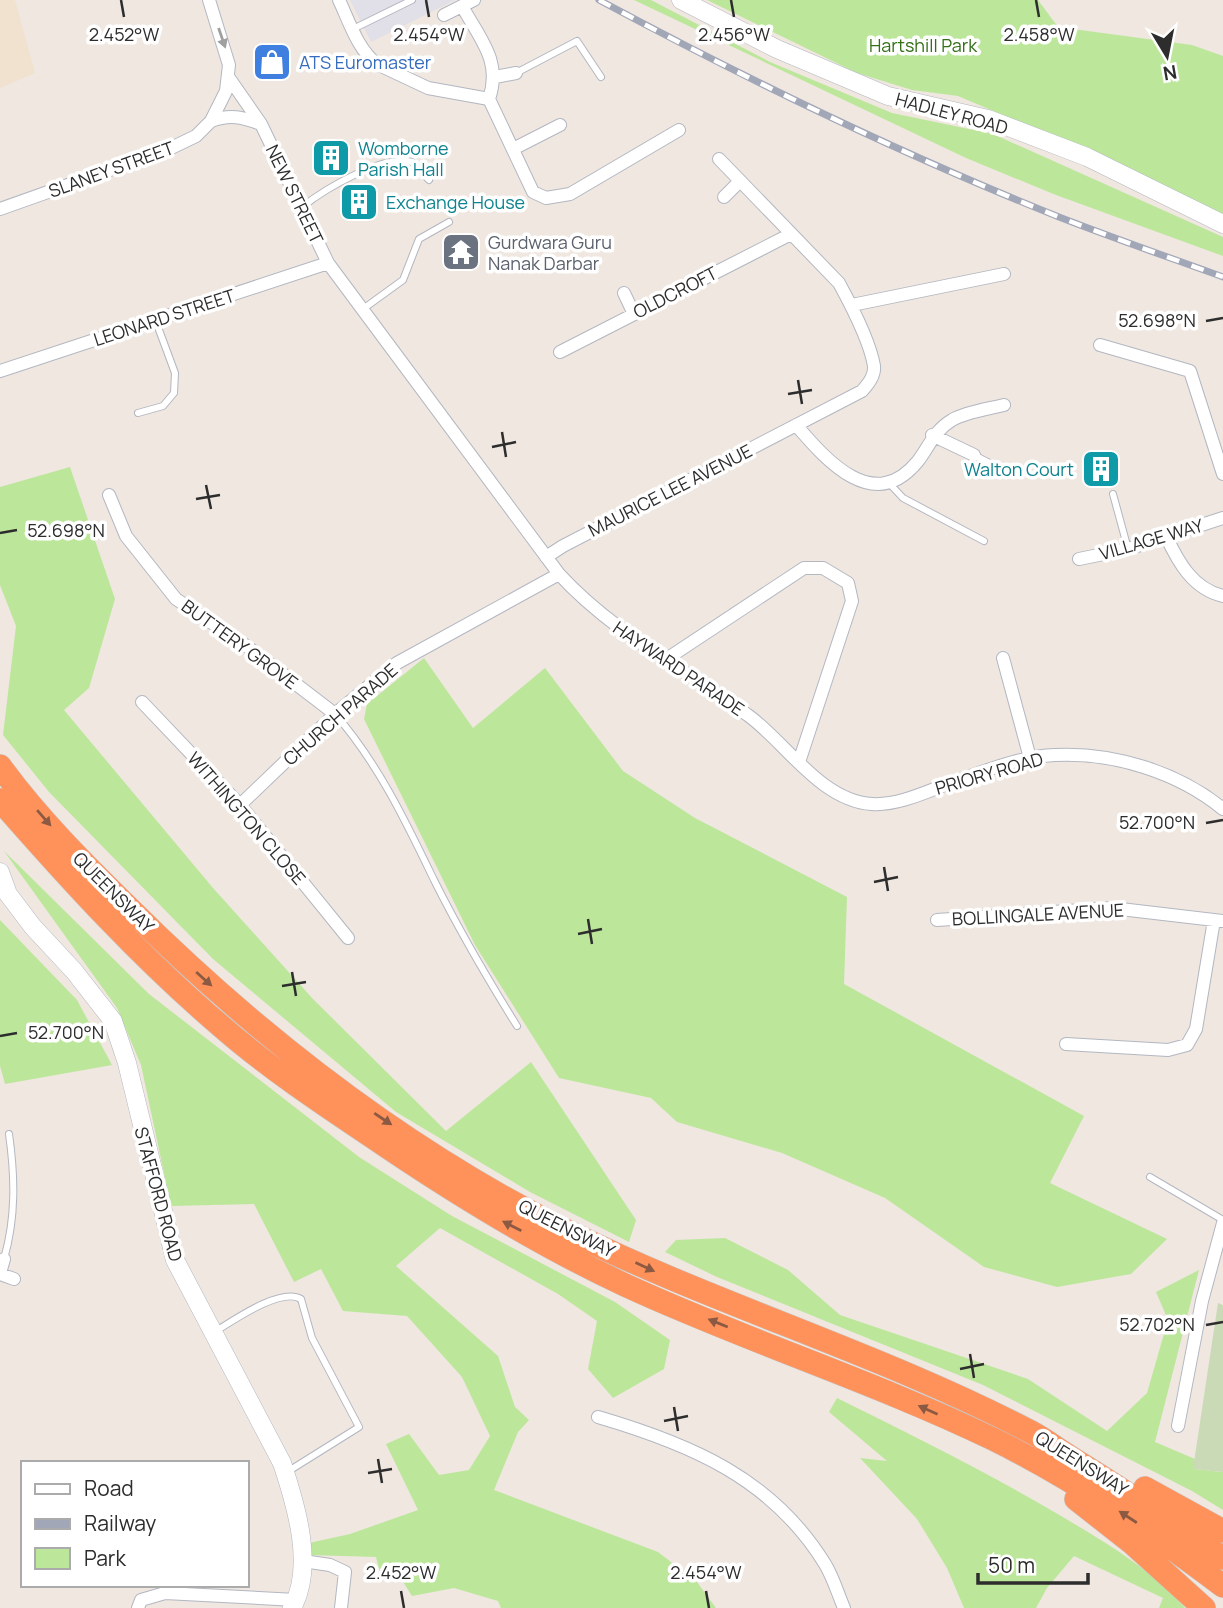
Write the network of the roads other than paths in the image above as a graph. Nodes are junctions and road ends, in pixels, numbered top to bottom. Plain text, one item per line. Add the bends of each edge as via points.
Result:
1 (225, 0) edge
2 (339, 0) edge
3 (412, 0) edge
4 (681, 0) edge
5 (468, 3) edge
6 (210, 4) edge
7 (444, 15) dead end
8 (353, 29) junction
9 (516, 73) joint
10 (495, 77) junction
11 (601, 77) dead end
12 (229, 78) junction
13 (489, 99) junction
14 (211, 121) junction
15 (261, 124) junction
16 (560, 125) dead end
17 (679, 130) dead end
18 (513, 149) junction
19 (719, 159) dead end
20 (429, 180) dead end
21 (740, 181) junction
22 (724, 197) dead end
23 (0, 206) edge
24 (302, 207) junction
25 (449, 222) dead end
26 (1223, 224) edge
27 (791, 234) junction
28 (328, 263) junction
29 (1004, 274) dead end
30 (624, 293) dead end
31 (852, 305) junction
32 (362, 310) junction
33 (633, 312) junction
34 (155, 319) junction
35 (1100, 345) dead end
36 (560, 352) dead end
37 (0, 372) edge
38 (1004, 405) dead end
39 (138, 413) dead end
40 (796, 425) junction
41 (933, 435) junction
42 (974, 455) joint
43 (1009, 473) dead end
44 (1223, 474) edge
45 (888, 482) junction
46 (1113, 494) dead end
47 (109, 495) dead end
48 (1223, 518) edge
49 (1166, 536) junction
50 (984, 541) dead end
51 (1128, 549) junction
52 (546, 557) junction
53 (1079, 559) dead end
54 (558, 574) junction
55 (1223, 596) edge
56 (1003, 658) dead end
57 (665, 660) junction
58 (142, 702) dead end
59 (335, 714) junction
60 (1030, 758) junction
61 (799, 762) junction
62 (0, 766) edge
63 (0, 800) edge
64 (240, 805) junction
65 (1223, 809) edge
66 (0, 872) edge
67 (937, 920) dead end
68 (1218, 920) edge
69 (348, 938) dead end
70 (516, 1026) dead end
71 (1066, 1044) dead end
72 (9, 1134) dead end
73 (1150, 1177) dead end
74 (1223, 1222) edge
75 (4, 1259) joint
76 (0, 1273) edge
77 (14, 1279) dead end
78 (215, 1332) junction
79 (598, 1417) dead end
80 (1178, 1426) dead end
81 (1035, 1434) junction
82 (995, 1440) junction
83 (286, 1473) junction
84 (1223, 1531) edge
85 (1223, 1558) edge
86 (303, 1561) junction
87 (1223, 1586) edge
88 (294, 1604) edge
89 (138, 1608) edge
90 (341, 1608) edge
91 (844, 1608) edge
92 (1204, 1608) edge

1 - 6 street
2 - 8 street
3 - 8 lane
4 - 26 street, HADLEY ROAD via 777,50 888,96 988,119 1087,157
5 - 7 street
5 - 10 street
6 -> 12 street, NEW STREET via 226,50
8 - 13 street via 369,59 391,72 428,88
9 - 10 street
9 - 11 lane via 578,41
10 - 13 street
12 - 14 street, SLANEY STREET
12 - 15 street, NEW STREET
13 - 18 street
14 - 15 street, NEW STREET via 240,116
14 - 23 street, SLANEY STREET via 196,136 169,149
15 - 24 street, NEW STREET
16 - 18 street
17 - 18 street via 570,194 557,197 533,192
19 - 21 street
20 - 24 lane via 412,162 390,162 330,187
21 - 22 street
21 - 27 street
24 - 28 street, NEW STREET
25 - 32 lane via 419,239 403,280
27 - 31 street via 839,283
27 - 33 street, OLDCROFT
28 - 32 street
28 - 34 street, LEONARD STREET
29 - 31 street
30 - 33 street
31 - 40 street via 874,368 871,381 862,391
32 - 52 street
33 - 36 street, OLDCROFT
34 - 37 street, LEONARD STREET
34 - 39 lane via 175,373 174,393 163,405
35 - 44 street via 1190,371
38 - 41 street via 954,419
40 - 45 street via 825,458 850,476 872,484
40 - 52 street, MAURICE LEE AVENUE
41 - 42 street
41 - 45 street via 918,460
42 - 43 lane
45 - 50 lane via 903,498
46 - 51 lane
47 - 59 street, BUTTERY GROVE via 126,536 176,598
48 - 49 street, VILLAGE WAY
49 - 51 street, VILLAGE WAY
49 - 55 street via 1188,574 1203,588
51 - 53 street, VILLAGE WAY
52 - 54 street, HAYWARD PARADE
54 - 57 street, HAYWARD PARADE via 601,615
54 - 59 street, CHURCH PARADE via 403,660
56 - 60 street
57 - 61 street, HAYWARD PARADE via 751,717
57 - 61 street via 804,568 823,568 848,583 852,601
58 - 64 street, WITHINGTON CLOSE
59 - 64 street, CHURCH PARADE
59 - 70 lane via 354,735 402,812 480,966
60 - 61 street, PRIORY ROAD via 887,804 870,804 838,792
60 - 65 street, PRIORY ROAD via 1082,755 1146,768 1192,787
62 -> 81 highway, QUEENSWAY via 86,866 243,1013 330,1083 451,1166 567,1231 645,1267 957,1396
82 -> 63 highway, QUEENSWAY via 625,1285 477,1208 304,1091 222,1028 66,876
64 - 69 street, WITHINGTON CLOSE
66 - 78 street, STAFFORD ROAD via 8,894 33,927 113,1021 175,1260
67 - 68 street, BOLLINGALE AVENUE via 1112,908
68 - 71 street via 1196,1029 1187,1045
72 - 75 lane via 13,1228
73 - 74 lane
74 - 80 street
75 - 76 street
76 - 77 street
78 - 83 street, STAFFORD ROAD
78 - 83 lane via 267,1302 293,1296 301,1299 312,1338 359,1427
79 - 91 street via 681,1443 737,1472 786,1514 825,1564
81 - 84 highway
81 - 85 highway, QUEENSWAY via 1146,1503
87 -> 82 highway, QUEENSWAY via 1086,1489
82 - 92 highway via 1121,1534
83 - 86 street, STAFFORD ROAD
86 - 88 street, STAFFORD ROAD
86 - 90 street via 345,1572
88 - 89 street via 164,1593 141,1600

